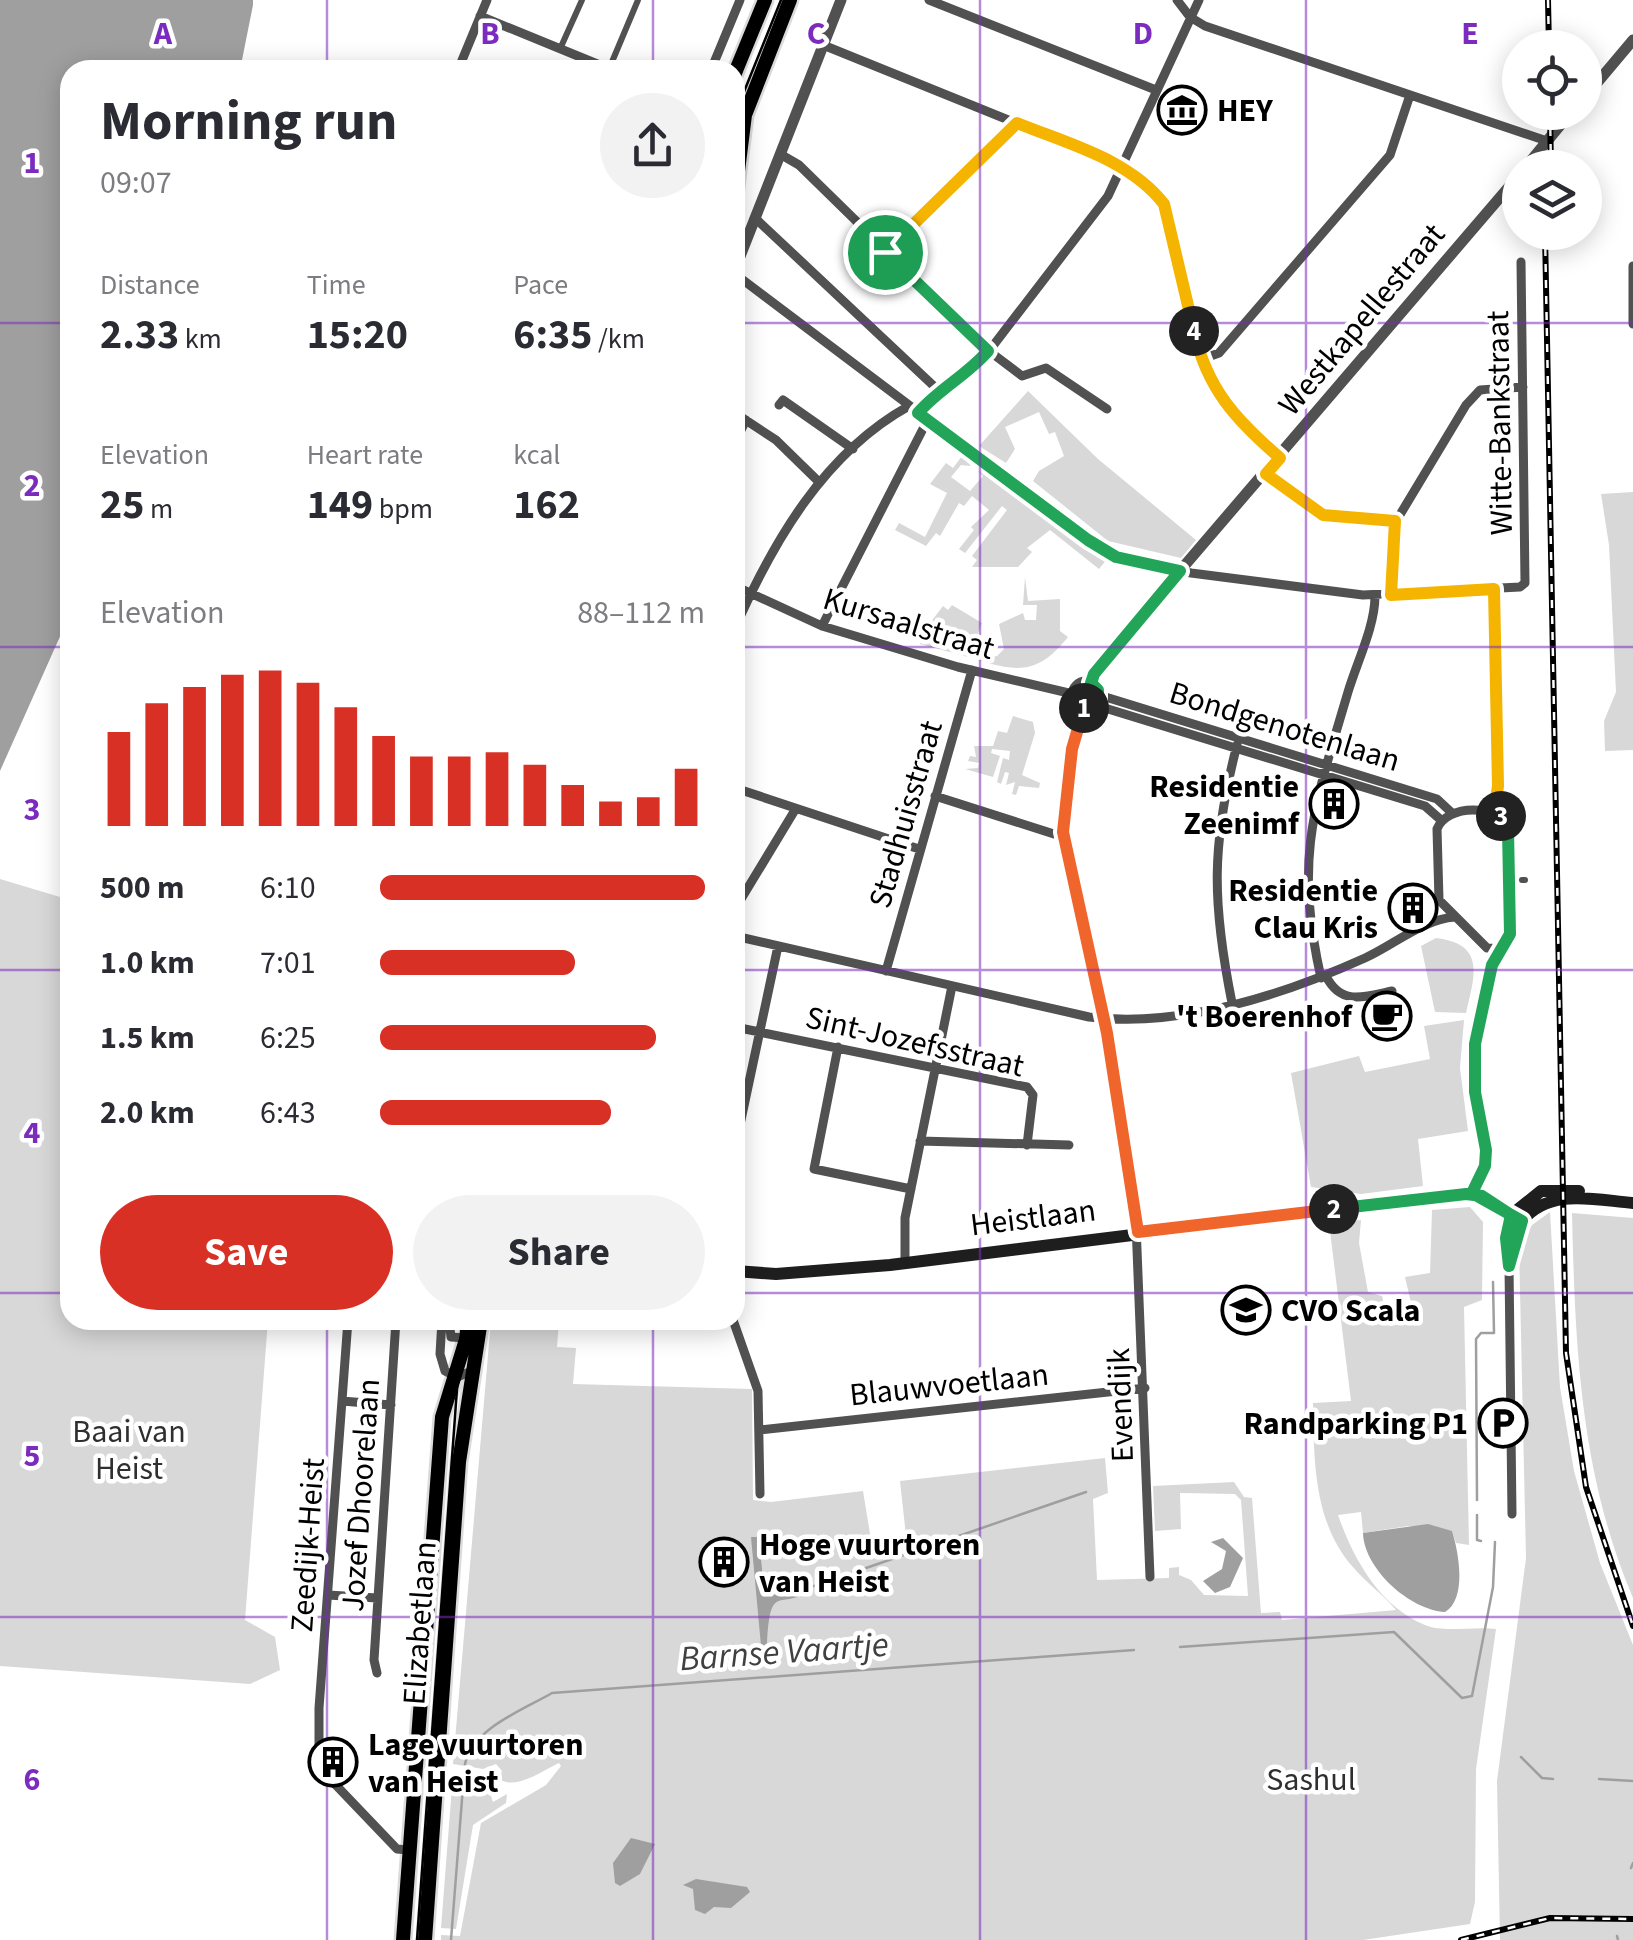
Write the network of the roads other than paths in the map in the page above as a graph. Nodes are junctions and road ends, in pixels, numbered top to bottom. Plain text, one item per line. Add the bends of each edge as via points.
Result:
1 (486, 0) edge
2 (582, 0) edge
3 (638, 0) edge
4 (740, 0) edge
5 (765, 0) edge
6 (790, 0) edge
7 (841, 0) edge
8 (928, 0) edge
9 (1177, 0) edge
10 (1198, 0) edge
11 (480, 16) junction
12 (1190, 17) junction
13 (1633, 40) edge
14 (823, 45) junction
15 (560, 49) junction
16 (462, 60) edge
17 (576, 60) edge
18 (614, 60) edge
19 (715, 60) edge
20 (740, 60) edge
21 (1602, 76) edge
22 (1156, 90) junction
23 (1410, 94) junction
24 (745, 115) edge
25 (1017, 123) junction
26 (1556, 130) edge
27 (1547, 141) junction
28 (1540, 150) edge
29 (780, 154) junction
30 (1122, 166) junction
31 (1502, 195) edge
32 (755, 218) junction
33 (745, 244) edge
34 (885, 252) junction
35 (1520, 262) dead end
36 (1633, 266) edge
37 (745, 279) edge
38 (1633, 324) edge
39 (988, 351) junction
40 (1200, 360) junction
41 (1523, 386) junction
42 (938, 390) junction
43 (779, 405) dead end
44 (913, 409) junction
45 (1108, 409) dead end
46 (746, 420) edge
47 (927, 421) junction
48 (853, 450) junction
49 (1280, 458) junction
50 (1266, 474) junction
51 (819, 482) junction
52 (1395, 521) junction
53 (1180, 571) junction
54 (1494, 589) junction
55 (745, 591) edge
56 (750, 593) junction
57 (1391, 595) junction
58 (1375, 596) junction
59 (745, 605) edge
60 (822, 626) junction
61 (972, 670) junction
62 (1091, 683) junction
63 (1073, 694) junction
64 (1092, 703) junction
65 (1237, 743) junction
66 (1325, 770) junction
67 (745, 792) edge
68 (934, 796) junction
69 (795, 810) junction
70 (1452, 813) junction
71 (1494, 813) junction
72 (1440, 820) junction
73 (1063, 832) junction
74 (919, 849) junction
75 (745, 892) edge
76 (1439, 900) junction
77 (1455, 918) junction
78 (1432, 920) junction
79 (745, 938) edge
80 (778, 946) junction
81 (1488, 948) junction
82 (1504, 949) junction
83 (1492, 965) junction
84 (886, 971) junction
85 (1324, 977) junction
86 (952, 986) junction
87 (1392, 991) dead end
88 (1232, 1004) junction
89 (1104, 1019) junction
90 (745, 1029) edge
91 (758, 1032) junction
92 (838, 1047) junction
93 (936, 1069) junction
94 (745, 1094) edge
95 (920, 1142) junction
96 (1027, 1145) junction
97 (1069, 1145) dead end
98 (911, 1189) junction
99 (1472, 1193) junction
100 (1633, 1200) edge
101 (1517, 1218) junction
102 (1138, 1232) junction
103 (905, 1262) junction
104 (745, 1272) edge
105 (347, 1330) edge
106 (395, 1330) edge
107 (444, 1330) edge
108 (448, 1330) edge
109 (469, 1330) edge
110 (478, 1330) edge
111 (737, 1330) edge
112 (466, 1338) junction
113 (472, 1372) junction
114 (452, 1376) junction
115 (1145, 1388) junction
116 (342, 1401) junction
117 (391, 1405) junction
118 (760, 1430) junction
119 (760, 1494) dead end
120 (1512, 1514) dead end
121 (1150, 1577) dead end
122 (328, 1595) junction
123 (378, 1598) junction
124 (376, 1673) dead end
125 (408, 1850) junction
126 (404, 1940) edge
127 (425, 1940) edge

1 - 11 street
2 - 15 street
3 - 18 street
4 - 19 street
5 - 20 main road
6 - 24 main road
7 - 14 street
8 - 22 street
9 - 12 street
10 - 12 street
11 - 15 street
11 - 16 street
12 - 22 street
12 - 23 street
13 - 21 street
14 - 25 street
14 - 29 street
15 - 17 street
22 - 30 street
23 - 27 street
23 - 40 street via 1390,154 1219,353
25 - 30 street
25 - 34 street
26 - 27 street
27 - 28 street
29 - 32 street
29 - 34 street via 799,164
30 - 39 street via 1108,196
30 - 40 street via 1164,204
31 - 49 street, Westkapellestraat
32 - 33 street
32 - 42 street
34 - 39 street
35 - 41 street, Witte-Bankstraat
36 - 38 street
37 - 44 street
39 - 42 street via 965,378
39 - 45 street via 1022,376 1046,368
40 - 49 street via 1235,420
41 - 52 street via 1487,388 1473,396
41 - 54 street, Witte-Bankstraat via 1526,583
42 - 44 street
43 - 48 street via 783,400
44 - 47 street
44 - 48 street via 888,418
46 - 51 street
47 - 53 street via 1116,557
47 - 60 street
48 - 51 street
49 - 50 street, Westkapellestraat
50 - 52 street via 1323,515
50 - 53 street, Westkapellestraat
51 - 56 street
52 - 57 street
53 - 58 street
53 - 62 street, Westkapellestraat
54 - 57 street
54 - 71 street
55 - 56 street, Kursaalstraat
56 - 59 street
56 - 60 street, Kursaalstraat
57 - 58 street
58 - 66 street
60 - 61 street, Kursaalstraat
61 - 63 street, Kursaalstraat
61 - 68 street, Stadhuisstraat
62 - 63 street via 1079,684
62 - 64 street
63 - 64 street
64 - 65 street, Bondgenotenlaan
64 - 73 street, Evendijk via 1063,806
65 - 66 street, Bondgenotenlaan
65 - 88 street via 1218,826 1214,888
66 - 70 street, Bondgenotenlaan via 1436,799
66 - 72 street, Bondgenotenlaan via 1425,806
66 - 85 street via 1306,878 1310,928
67 - 69 street
68 - 73 street
68 - 74 street, Stadhuisstraat
69 - 74 street
69 - 75 street
70 - 71 street
70 - 72 street
71 - 82 street via 1508,830 1510,934
72 - 76 street
73 - 89 street, Evendijk
74 - 84 street, Stadhuisstraat
76 - 77 street
76 - 78 street
77 - 78 street
77 - 81 street
78 - 85 street via 1398,944
79 - 80 street
80 - 84 street
80 - 91 street
81 - 82 street
81 - 83 street
82 - 83 street
83 - 99 street via 1474,1063 1486,1158
84 - 86 street
85 - 87 street via 1344,996
85 - 88 street
86 - 89 street
86 - 93 street
88 - 89 street
89 - 102 street, Evendijk
90 - 91 street, Sint-Jozefsstraat
91 - 92 street, Sint-Jozefsstraat
91 - 94 street
92 - 93 street, Sint-Jozefsstraat
92 - 98 street via 814,1169
93 - 95 street
93 - 96 street, Sint-Jozefsstraat via 1027,1086 1033,1095
95 - 96 street
95 - 98 street
96 - 97 street
98 - 103 street
99 - 101 main road
99 - 102 main road, Heistlaan
100 - 101 main road via 1548,1189 1526,1198
101 - 120 street via 1506,1238
102 - 103 main road, Heistlaan
102 - 115 street, Evendijk
103 - 104 main road, Heistlaan
105 - 116 street, Zeedijk-Heist
106 - 117 street, Jozef Dhoorelaan
107 - 114 street, Elizabetlaan via 440,1360
108 - 112 street, Elizabetlaan via 451,1338
109 - 112 main road, Elizabetlaan
110 - 113 main road, Elizabetlaan
111 - 118 street via 756,1380
112 - 114 main road, Elizabetlaan
113 - 114 street
113 - 127 main road, Elizabetlaan via 458,1462
114 - 125 main road, Elizabetlaan via 442,1417
115 - 118 street, Blauwvoetlaan
115 - 121 street, Evendijk
116 - 117 street
116 - 122 street, Zeedijk-Heist
117 - 123 street, Jozef Dhoorelaan
118 - 119 street
122 - 123 street
122 - 125 street, Zeedijk-Heist via 320,1774 397,1849
123 - 124 street, Jozef Dhoorelaan
125 - 126 main road, Elizabetlaan

